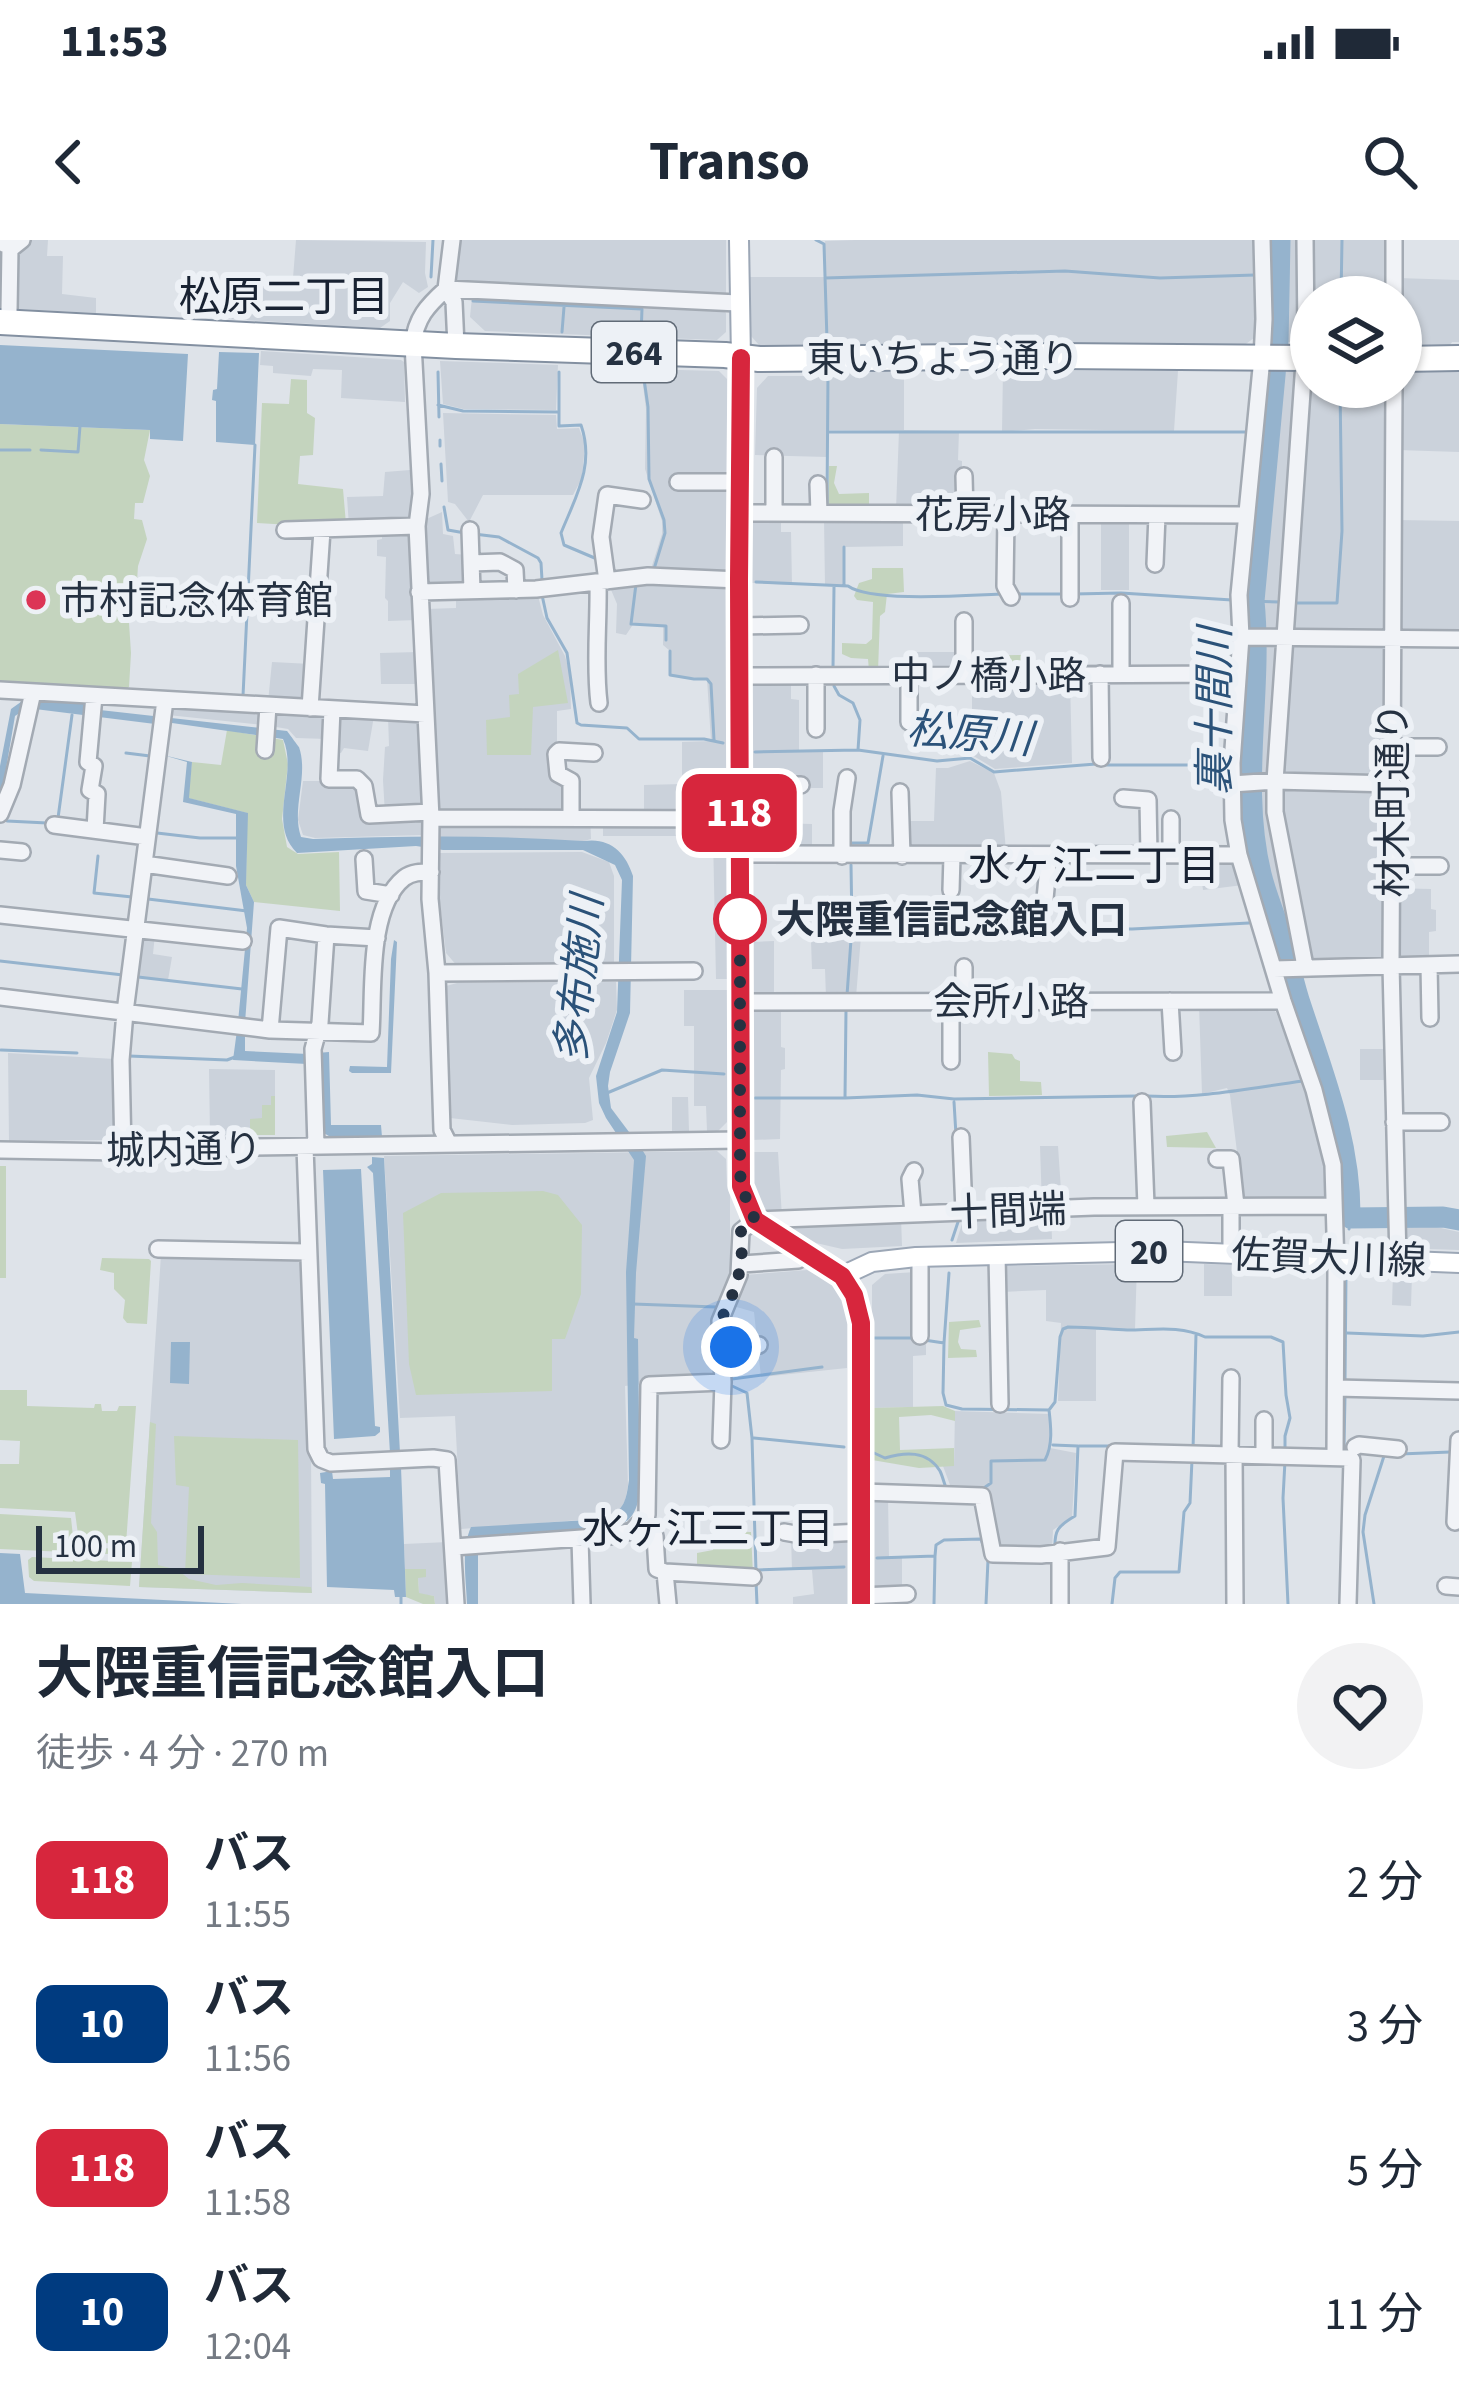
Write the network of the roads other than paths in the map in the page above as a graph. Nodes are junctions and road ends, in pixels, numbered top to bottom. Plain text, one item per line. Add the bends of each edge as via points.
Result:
1 (452, 240) edge
2 (739, 240) edge
3 (1262, 240) edge
4 (1305, 240) edge
5 (1394, 240) edge
6 (10, 243) edge
7 (1301, 276) edge
8 (1394, 276) edge
9 (446, 290) junction
10 (738, 303) junction
11 (4, 317) edge
12 (412, 344) junction
13 (1290, 344) edge
14 (456, 346) junction
15 (1290, 351) edge
16 (1290, 355) edge
17 (741, 358) junction
18 (1459, 358) edge
19 (1422, 359) edge
20 (1291, 408) edge
21 (1394, 408) edge
22 (774, 457) dead end
23 (964, 476) dead end
24 (678, 482) dead end
25 (740, 482) junction
26 (818, 484) dead end
27 (642, 500) dead end
28 (739, 513) junction
29 (774, 513) junction
30 (819, 513) junction
31 (964, 514) junction
32 (1006, 514) junction
33 (1070, 515) junction
34 (1156, 515) junction
35 (1246, 515) junction
36 (417, 526) junction
37 (285, 530) dead end
38 (322, 530) junction
39 (470, 534) dead end
40 (472, 563) junction
41 (1155, 564) dead end
42 (739, 580) junction
43 (603, 581) junction
44 (516, 590) junction
45 (472, 591) junction
46 (419, 592) junction
47 (1070, 592) dead end
48 (1010, 594) dead end
49 (1121, 603) dead end
50 (964, 621) dead end
51 (800, 625) dead end
52 (740, 626) junction
53 (1243, 637) junction
54 (1278, 638) junction
55 (1393, 639) junction
56 (1459, 640) edge
57 (1100, 674) junction
58 (1121, 674) junction
59 (1237, 674) junction
60 (816, 675) junction
61 (909, 675) junction
62 (964, 675) junction
63 (740, 676) junction
64 (0, 691) edge
65 (31, 700) junction
66 (599, 703) dead end
67 (93, 707) junction
68 (310, 708) junction
69 (332, 709) junction
70 (163, 711) junction
71 (425, 714) junction
72 (909, 722) dead end
73 (816, 729) dead end
74 (1393, 747) junction
75 (1438, 747) dead end
76 (594, 752) dead end
77 (1100, 758) dead end
78 (1233, 775) junction
79 (848, 778) dead end
80 (1273, 781) junction
81 (1393, 784) junction
82 (739, 785) junction
83 (801, 785) dead end
84 (900, 792) dead end
85 (1124, 798) dead end
86 (2, 805) edge
87 (571, 818) junction
88 (739, 818) junction
89 (1171, 819) dead end
90 (54, 825) dead end
91 (431, 828) junction
92 (95, 830) junction
93 (147, 837) junction
94 (0, 850) edge
95 (22, 852) dead end
96 (740, 854) junction
97 (1239, 854) junction
98 (1149, 855) junction
99 (1171, 855) junction
100 (842, 856) junction
101 (902, 856) junction
102 (952, 856) junction
103 (1049, 856) junction
104 (364, 859) dead end
105 (144, 864) junction
106 (1392, 866) junction
107 (1440, 866) dead end
108 (430, 872) junction
109 (228, 876) dead end
110 (951, 890) dead end
111 (391, 895) junction
112 (1045, 899) dead end
113 (0, 915) edge
114 (135, 929) junction
115 (326, 935) junction
116 (377, 938) junction
117 (243, 941) dead end
118 (1459, 964) edge
119 (1391, 965) junction
120 (1429, 965) junction
121 (1304, 966) junction
122 (964, 967) dead end
123 (1276, 969) junction
124 (694, 971) dead end
125 (437, 973) junction
126 (0, 998) edge
127 (957, 1001) junction
128 (1170, 1001) junction
129 (1283, 1001) junction
130 (740, 1002) junction
131 (125, 1012) junction
132 (1430, 1018) dead end
133 (270, 1030) junction
134 (314, 1049) junction
135 (1173, 1052) dead end
136 (950, 1061) dead end
137 (1142, 1102) dead end
138 (1394, 1122) junction
139 (1441, 1122) dead end
140 (961, 1137) dead end
141 (740, 1140) junction
142 (448, 1144) junction
143 (311, 1146) junction
144 (0, 1150) edge
145 (123, 1152) junction
146 (1217, 1159) dead end
147 (914, 1171) dead end
148 (1333, 1205) junction
149 (1145, 1206) junction
150 (1233, 1206) junction
151 (964, 1212) junction
152 (913, 1214) junction
153 (755, 1220) junction
154 (1231, 1245) junction
155 (158, 1249) dead end
156 (307, 1252) junction
157 (803, 1252) junction
158 (998, 1254) junction
159 (1335, 1256) junction
160 (920, 1257) junction
161 (1398, 1260) junction
162 (1459, 1263) edge
163 (742, 1264) junction
164 (842, 1276) junction
165 (920, 1336) dead end
166 (759, 1345) dead end
167 (726, 1347) junction
168 (1231, 1378) dead end
169 (723, 1382) junction
170 (1342, 1388) junction
171 (1459, 1390) edge
172 (1000, 1404) dead end
173 (1264, 1420) dead end
174 (721, 1440) dead end
175 (1459, 1443) edge
176 (1355, 1447) dead end
177 (1398, 1449) dead end
178 (1232, 1453) junction
179 (1264, 1454) junction
180 (1335, 1456) junction
181 (1458, 1456) edge
182 (862, 1492) junction
183 (641, 1522) junction
184 (1455, 1522) dead end
185 (784, 1532) dead end
186 (861, 1532) junction
187 (580, 1539) junction
188 (466, 1546) junction
189 (1055, 1552) junction
190 (665, 1572) junction
191 (753, 1577) dead end
192 (907, 1594) dead end
193 (861, 1600) edge
194 (456, 1604) edge
195 (582, 1604) edge
196 (668, 1604) edge
197 (1060, 1604) edge
198 (1234, 1604) edge
199 (1348, 1604) edge

1 - 9 street
2 - 10 main road
3 - 13 street
4 - 7 street
5 - 8 street
6 - 11 street
9 - 10 street
9 - 12 street via 426,306
9 - 14 street
10 - 17 main road
11 - 12 highway, 東いちょう通り / 264
12 - 14 highway, 東いちょう通り / 264
12 - 36 street
14 - 17 highway, 東いちょう通り / 264
15 - 17 highway, 東いちょう通り / 264
16 - 35 street via 1255,431
17 - 25 main road
18 - 19 highway
20 - 54 street via 1288,602
21 - 55 street, 材木町通り
22 - 29 street
23 - 31 street
24 - 25 street
25 - 28 main road
26 - 30 street
27 - 43 street via 607,495
28 - 29 street, 花房小路
28 - 42 main road
29 - 30 street, 花房小路
30 - 31 street, 花房小路
31 - 32 street, 花房小路
32 - 33 street, 花房小路
32 - 48 street
33 - 34 street, 花房小路
33 - 47 street
34 - 35 street, 花房小路
34 - 41 street
35 - 53 street
36 - 38 street
36 - 46 street
37 - 38 street
38 - 68 street
39 - 40 street
40 - 44 street via 515,570
40 - 45 street
42 - 43 street
42 - 52 main road
43 - 44 street
43 - 66 street
44 - 45 street
45 - 46 street
46 - 71 street
49 - 58 street
50 - 62 street
51 - 52 street
52 - 63 main road
53 - 54 street
53 - 59 street
54 - 55 street
54 - 80 street
55 - 56 street
55 - 74 street, 材木町通り
57 - 58 street, 中ノ橋小路
57 - 62 street, 中ノ橋小路
57 - 77 street
58 - 59 street, 中ノ橋小路
59 - 78 street
60 - 61 street, 中ノ橋小路
60 - 63 street, 中ノ橋小路
60 - 73 street
61 - 62 street, 中ノ橋小路
61 - 72 street
63 - 82 main road
64 - 65 street
65 - 67 street
65 - 86 street
67 - 70 street
67 - 92 street
68 - 69 street
68 - 70 street via 266,729
69 - 71 street
69 - 91 street via 328,779 357,779 369,815
70 - 93 street
71 - 91 street
74 - 75 street
74 - 81 street, 材木町通り
76 - 87 street via 556,754 558,774 571,781
78 - 80 street
78 - 97 street
79 - 100 street
80 - 81 street
80 - 121 street
81 - 106 street, 材木町通り
82 - 83 street
82 - 88 main road
84 - 101 street
85 - 98 street via 1148,800
87 - 88 street
87 - 91 street
88 - 96 main road
89 - 99 street
90 - 92 street
91 - 108 street
92 - 93 street
93 - 105 street
94 - 95 street
96 - 100 street
96 - 130 main road
97 - 99 street
97 - 123 street
98 - 99 street
98 - 103 street
100 - 101 street
101 - 102 street
102 - 103 street
102 - 110 street
103 - 112 street
104 - 111 street via 366,891
105 - 109 street
105 - 114 street
106 - 107 street
106 - 119 street, 材木町通り
108 - 111 street via 401,880
108 - 125 street
111 - 116 street
113 - 114 street
114 - 117 street
114 - 131 street
115 - 116 street
115 - 133 street via 279,928
115 - 134 street
116 - 134 street via 371,1033
118 - 120 street
119 - 120 street
119 - 121 street
119 - 138 street, 材木町通り
120 - 132 street
121 - 123 street
122 - 127 street
123 - 129 street
124 - 125 street
125 - 142 street
126 - 131 street
127 - 128 street, 会所小路
127 - 130 street, 会所小路
127 - 136 street
128 - 129 street, 会所小路
128 - 135 street
129 - 148 street via 1333,1165
130 - 141 main road
131 - 133 street
131 - 145 street
133 - 134 street
134 - 143 street
137 - 149 street
138 - 139 street
138 - 161 street, 材木町通り
140 - 151 street
141 - 142 street
141 - 153 main road via 741,1186
142 - 143 street, 城内通り
143 - 145 street, 城内通り
143 - 156 street
144 - 145 street, 城内通り
146 - 150 street via 1231,1159
147 - 152 street
148 - 150 street, 十間端
148 - 159 street
149 - 150 street, 十間端
149 - 151 street, 十間端
150 - 154 street
151 - 152 street, 十間端
152 - 153 street, 十間端
153 - 157 main road
153 - 163 street via 741,1231
154 - 158 main road, 佐賀大川線 / 20
154 - 159 main road, 佐賀大川線 / 20
155 - 156 street
156 - 188 street via 321,1459 447,1460
157 - 163 street via 798,1260
157 - 164 main road
158 - 160 main road, 佐賀大川線 / 20
158 - 172 street
159 - 161 main road, 佐賀大川線 / 20
159 - 170 street
160 - 164 main road, 佐賀大川線 / 20 via 872,1262
160 - 165 street
161 - 162 main road, 佐賀大川線 / 20
163 - 167 street via 720,1322
164 - 182 main road via 861,1323
166 - 167 street
167 - 169 street
168 - 178 street
169 - 174 street
169 - 183 street via 649,1385
170 - 171 street
170 - 180 street
173 - 179 street
175 - 181 street
176 - 177 street
178 - 179 street
178 - 189 street via 1115,1452 1107,1547
178 - 198 street
179 - 180 street
180 - 199 street via 1352,1460
181 - 184 street
182 - 186 main road
182 - 189 street via 982,1496 993,1553
183 - 187 street via 632,1531
183 - 190 street via 655,1536 657,1568
185 - 186 street
186 - 193 main road
187 - 188 street
187 - 195 street
188 - 194 street
189 - 197 street
190 - 191 street
190 - 196 street
192 - 193 street

